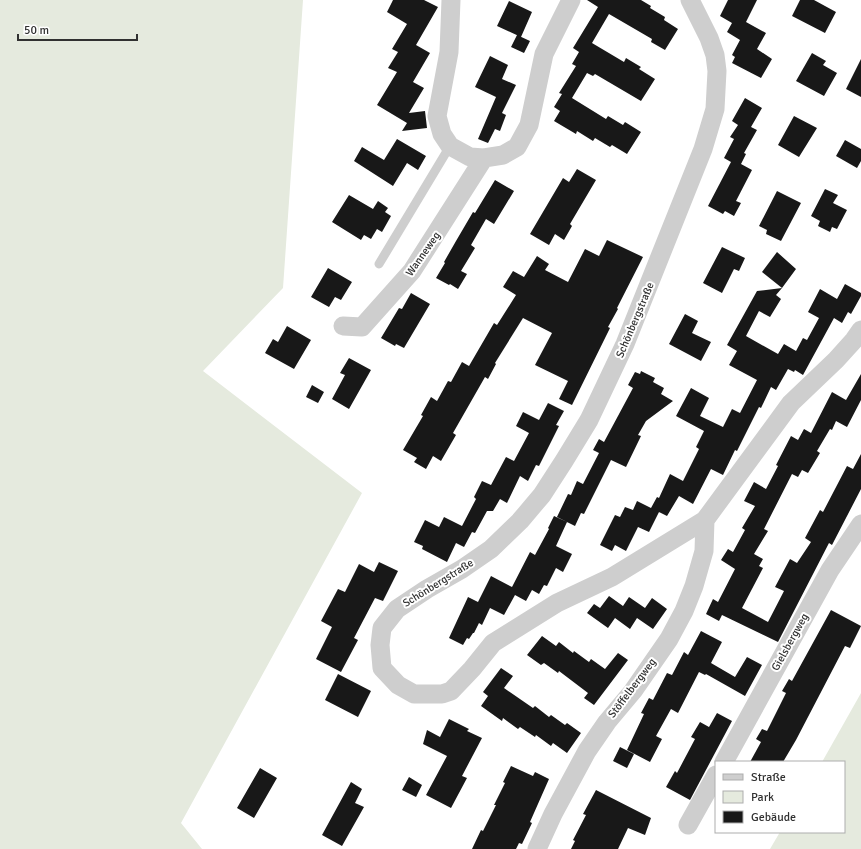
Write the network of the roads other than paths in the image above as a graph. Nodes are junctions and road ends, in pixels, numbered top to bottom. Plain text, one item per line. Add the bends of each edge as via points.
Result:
1 (451, 0) edge
2 (571, 0) edge
3 (690, 0) edge
4 (450, 146) junction
5 (484, 158) junction
6 (379, 264) dead end
7 (343, 326) dead end
8 (861, 330) edge
9 (705, 520) junction
10 (861, 524) edge
11 (725, 761) edge
12 (715, 778) edge
13 (688, 825) dead end
14 (537, 849) edge

1 - 4 street via 449,52 437,116 442,134
2 - 5 street via 544,54 529,125 520,142 517,147 503,154
3 - 9 street, Schönbergstraße via 715,55 715,109 703,149 625,344 589,420 542,495 520,521 490,549 397,609 382,628 382,668 398,685 414,694 442,694 451,691 493,643 557,603 612,577
4 - 5 street via 470,157
4 - 6 lane
5 - 7 street, Wanneweg via 412,271 362,327
8 - 9 street, Schönbergstraße via 836,360 791,403
9 - 14 street, Stöffelbergweg via 704,551 684,611 669,639 633,691 587,751
10 - 11 street, Gielsbergweg via 830,570
12 - 13 street

